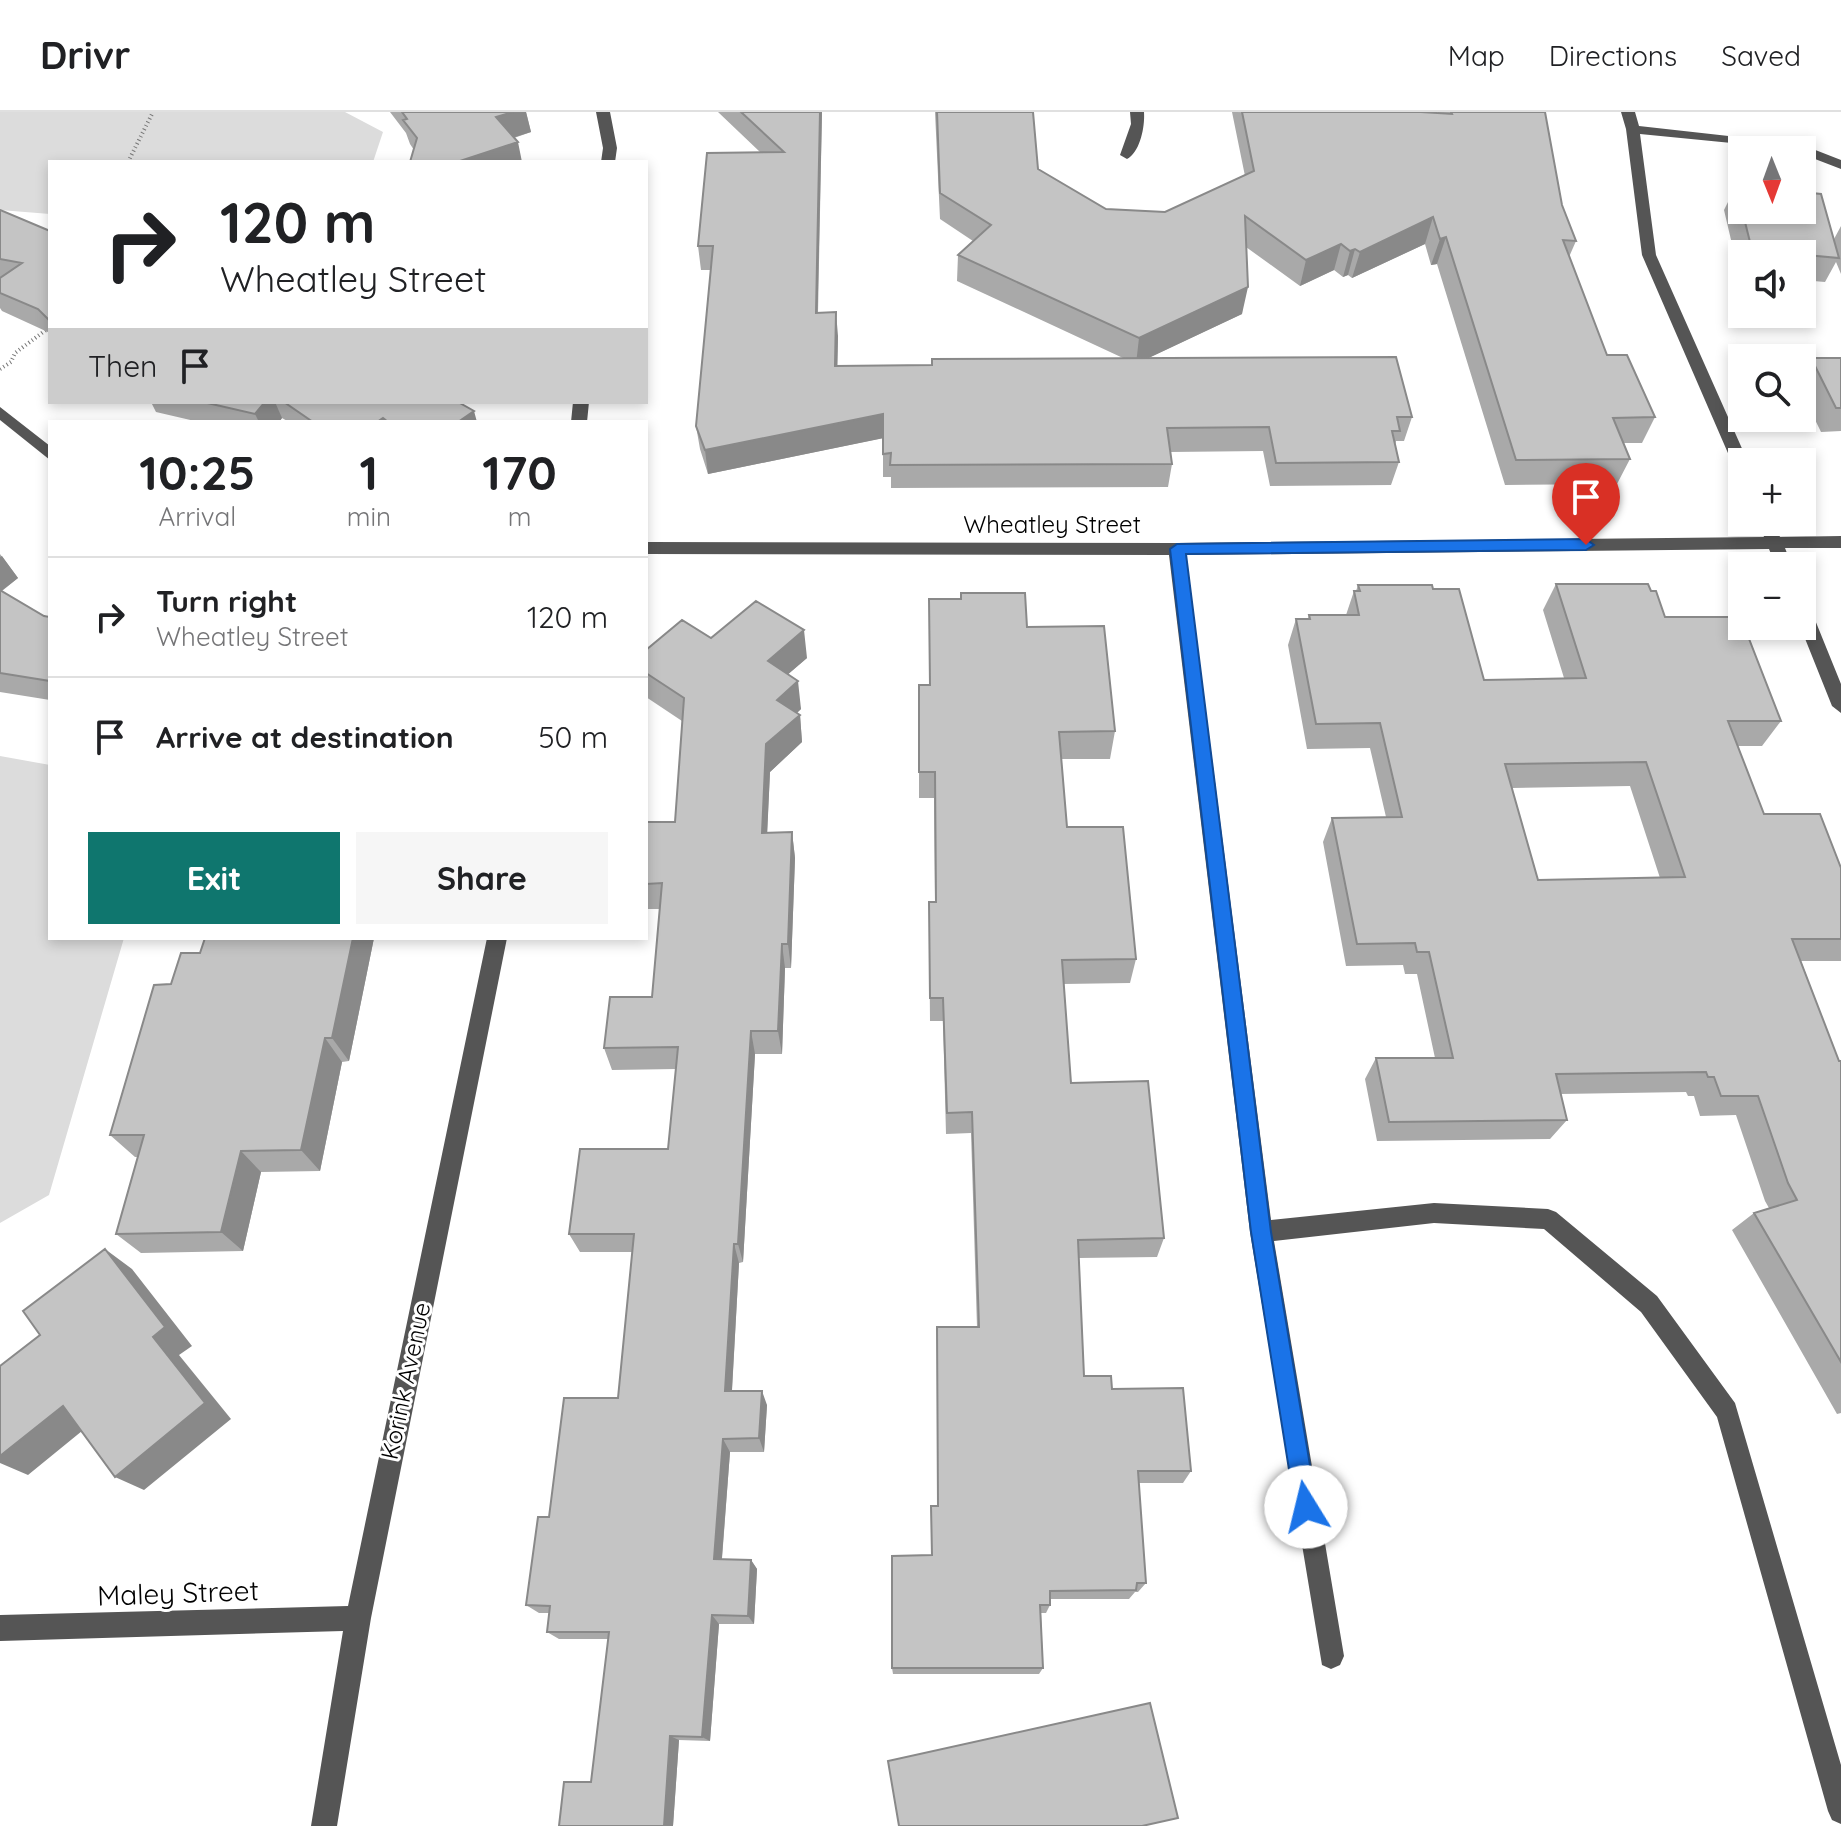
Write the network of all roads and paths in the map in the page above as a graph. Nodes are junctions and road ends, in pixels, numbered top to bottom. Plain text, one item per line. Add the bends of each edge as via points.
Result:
1 (153, 112) edge
2 (603, 112) edge
3 (1137, 112) edge
4 (1628, 112) edge
5 (1633, 129) junction
6 (1127, 155) dead end
7 (129, 160) edge
8 (608, 160) edge
9 (1841, 165) edge
10 (48, 328) edge
11 (0, 369) edge
12 (0, 412) edge
13 (1734, 448) edge
14 (48, 453) edge
15 (1772, 536) edge
16 (1841, 542) edge
17 (1775, 543) junction
18 (648, 548) edge
19 (1177, 549) junction
20 (1779, 552) edge
21 (1814, 640) edge
22 (1841, 706) edge
23 (497, 940) edge
24 (1261, 1232) junction
25 (358, 1618) junction
26 (0, 1628) edge
27 (1331, 1656) dead end
28 (1841, 1811) edge
29 (324, 1826) edge

1 - 7 path
2 - 8 street
3 - 6 street
4 - 5 street
5 - 9 street via 1800,148
5 - 13 street via 1649,255
10 - 11 path
12 - 14 street
15 - 17 street
16 - 17 street, Wheatley Street
17 - 19 street, Wheatley Street
17 - 20 street
18 - 19 street, Wheatley Street
19 - 24 street
21 - 22 street
23 - 25 street, Korink Avenue
24 - 27 street
24 - 28 street via 1434,1213 1548,1219 1649,1304 1727,1411
25 - 26 street, Maley Street
25 - 29 street, Korink Avenue

